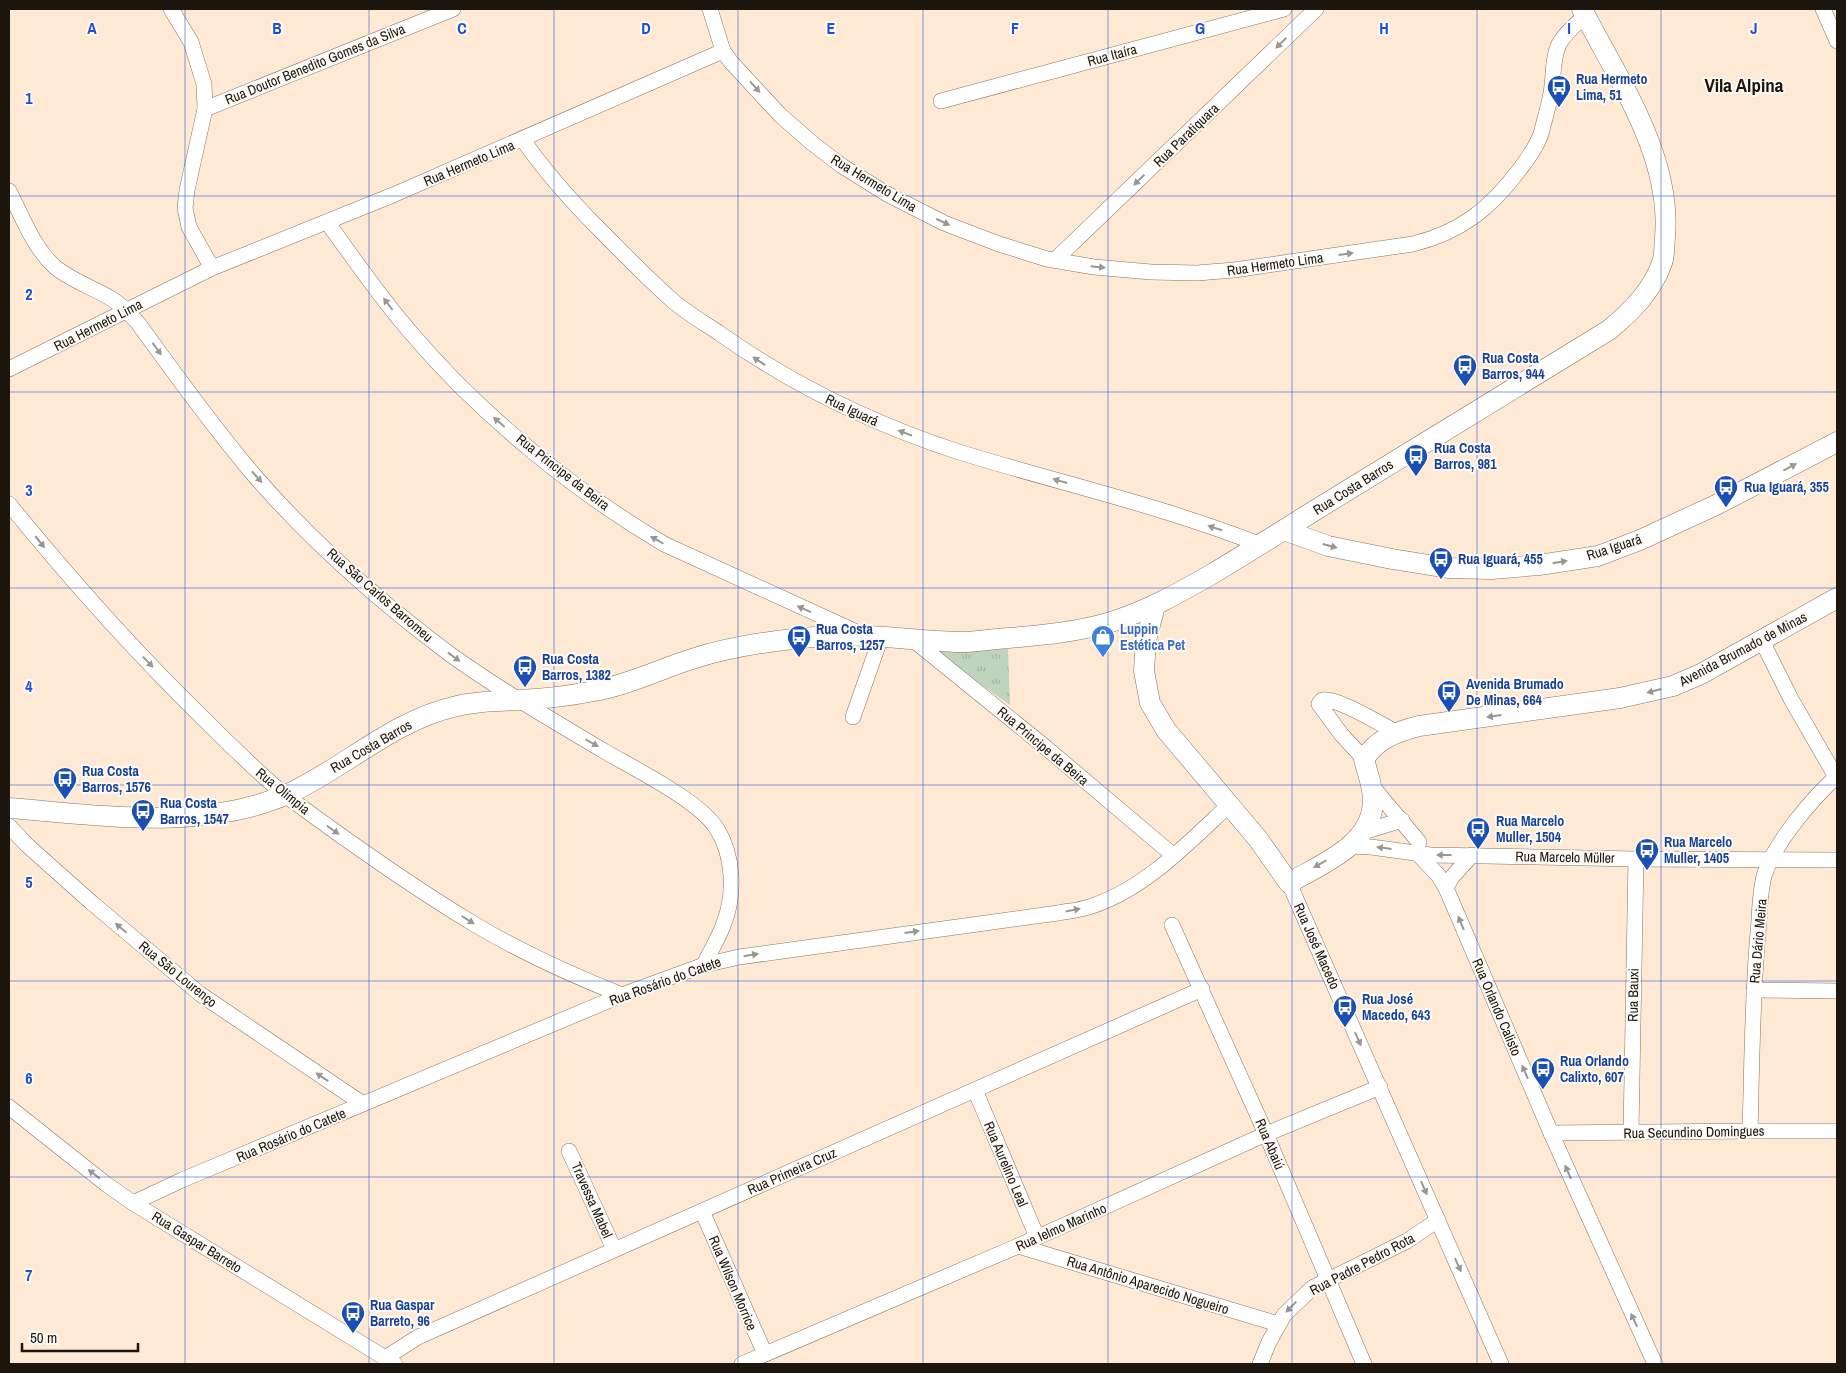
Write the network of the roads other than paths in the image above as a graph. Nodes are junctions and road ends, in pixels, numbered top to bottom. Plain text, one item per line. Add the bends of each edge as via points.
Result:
1 (170, 9) edge
2 (454, 9) edge
3 (710, 9) edge
4 (1284, 9) edge
5 (1316, 9) edge
6 (1824, 9) edge
7 (1583, 12) edge
8 (1301, 24) junction
9 (1837, 41) edge
10 (723, 51) junction
11 (941, 101) dead end
12 (205, 109) junction
13 (523, 140) junction
14 (9, 191) edge
15 (327, 222) junction
16 (1055, 260) junction
17 (212, 268) junction
18 (127, 310) junction
19 (9, 369) edge
20 (1837, 442) edge
21 (9, 504) edge
22 (1284, 530) junction
23 (1261, 545) junction
24 (1837, 598) edge
25 (1155, 606) junction
26 (873, 636) junction
27 (912, 639) junction
28 (1762, 639) junction
29 (518, 700) junction
30 (854, 717) dead end
31 (1396, 732) junction
32 (1364, 759) junction
33 (1837, 776) edge
34 (1371, 785) junction
35 (285, 795) junction
36 (1229, 805) junction
37 (9, 808) edge
38 (1402, 820) junction
39 (11, 835) edge
40 (1357, 839) junction
41 (1418, 847) junction
42 (1173, 855) junction
43 (1472, 855) junction
44 (1636, 859) junction
45 (1772, 860) junction
46 (1837, 860) edge
47 (1289, 882) junction
48 (1446, 888) junction
49 (1172, 925) dead end
50 (704, 965) junction
51 (1202, 989) junction
52 (1754, 990) junction
53 (1837, 991) edge
54 (622, 995) junction
55 (1380, 1087) junction
56 (975, 1090) junction
57 (362, 1104) junction
58 (9, 1107) edge
59 (1750, 1130) junction
60 (1837, 1131) edge
61 (1631, 1132) junction
62 (1550, 1133) junction
63 (1266, 1134) junction
64 (569, 1151) dead end
65 (133, 1203) junction
66 (702, 1211) junction
67 (1438, 1220) junction
68 (1037, 1237) junction
69 (1018, 1246) junction
70 (614, 1249) junction
71 (1327, 1279) junction
72 (1278, 1324) junction
73 (765, 1354) junction
74 (390, 1361) edge
75 (742, 1364) edge
76 (1260, 1364) edge
77 (1364, 1364) edge
78 (1501, 1364) edge
79 (1655, 1364) edge

1 - 12 street via 191,42 198,60 204,84
2 - 12 street, Rua Doutor Benedito Gomes da Silva
3 - 10 street
4 - 8 street
4 - 11 street, Rua Itaíra
5 - 8 street, Rua Paratiquara
6 - 9 street
16 -> 7 street, Rua Hermeto Lima via 1094,267 1197,273 1436,238 1469,221 1487,207 1527,160 1542,133 1560,43
7 - 22 main road, Rua Costa Barros via 1655,157 1666,223 1663,261 1654,282 1628,314 1609,330
8 -> 16 street, Rua Paratiquara
10 - 13 street, Rua Hermeto Lima
10 -> 16 street, Rua Hermeto Lima via 780,115 842,166 944,223 999,244
12 - 17 street via 185,208 189,227
13 - 15 street, Rua Hermeto Lima
23 -> 13 street, Rua Iguará via 1212,526 934,443 877,422 816,393 762,363 675,303 568,197
14 - 18 street, Rua São Carlos Barromeu via 41,252 56,267
15 - 17 street, Rua Hermeto Lima
26 -> 15 street, Rua Principe da Beira via 664,544 564,476 442,368 390,308
17 - 18 street, Rua Hermeto Lima
18 - 19 street, Rua Hermeto Lima
18 -> 29 street, Rua São Carlos Barromeu via 227,442 294,518 388,605 449,653
22 -> 20 main road, Rua Iguará via 1328,546 1448,568 1492,569 1598,556 1716,505
21 -> 35 street, Rua Olímpia via 130,643
22 - 23 main road, Rua Costa Barros
23 - 25 main road, Rua Costa Barros
24 - 28 main road, Avenida Brumado de Minas
25 - 27 main road, Rua Costa Barros via 1113,621 1060,634 966,642
25 - 36 main road, Rua José Macedo via 1146,640 1144,670 1150,702 1166,730
26 - 27 main road, Rua Costa Barros
26 - 29 main road, Rua Costa Barros via 831,636 739,648 698,657 596,691
26 - 30 street
27 - 42 street, Rua Principe da Beira
28 -> 31 main road, Avenida Brumado de Minas via 1701,674 1649,693 1418,726
28 - 33 street via 1791,699
29 - 35 main road, Rua Costa Barros via 487,700 430,713 389,733
29 -> 50 street, Rua São Carlos Barromeu via 665,786 698,810 717,829 728,856 732,892 724,923
31 - 32 main road, Avenida Brumado de Minas via 1378,742
31 - 32 street via 1342,704 1322,700 1319,704
32 - 34 main road
33 - 45 street, Rua Dário Meira via 1789,830
34 - 38 street, Rua Orlando Calisto
34 - 40 main road via 1373,801 1370,816
35 - 37 main road, Rua Costa Barros via 257,805 190,816 146,818
35 -> 54 street, Rua Olímpia via 396,874 474,924 518,948
36 - 42 street, Rua Rosário do Catete
36 - 47 main road, Rua José Macedo
38 - 40 street
38 - 41 street, Rua Orlando Calisto
57 -> 39 street, Rua São Lourenço via 200,994
41 -> 40 street via 1372,847
40 -> 47 main road
43 -> 41 street, Rua Marcelo Müller via 1430,855
41 - 48 street, Rua Orlando Calisto
50 -> 42 street, Rua Rosário do Catete via 1091,907 1121,894 1151,875
43 - 44 street, Rua Marcelo Müller
43 - 48 street
44 - 45 street, Rua Marcelo Müller
44 - 61 street, Rua Bauxi
45 - 46 street, Rua Marcelo Müller
45 - 52 street, Rua Dário Meira via 1762,887
47 -> 55 street, Rua José Macedo
62 -> 48 street, Rua Orlando Calisto
49 - 51 street, Rua Abaiú
50 - 54 street, Rua Rosário do Catete
51 - 56 street, Rua Primeira Cruz
51 - 63 street, Rua Abaiú
52 - 53 street
52 - 59 street, Rua Dário Meira
54 - 57 street, Rua Rosário do Catete
55 - 63 street, Rua Ielmo Marinho
55 -> 67 street, Rua José Macedo
56 - 66 street, Rua Primeira Cruz
56 - 68 street, Rua Aurelino Leal
57 - 65 street, Rua Rosário do Catete
65 -> 58 street, Rua Gaspar Barreto
59 - 60 street, Rua Secundino Domingues
59 - 61 street, Rua Secundino Domingues
61 - 62 street, Rua Secundino Domingues
79 -> 62 street, Rua Orlando Calisto
63 - 68 street, Rua Ielmo Marinho
63 - 71 street, Rua Abaiú
64 - 70 street, Travessa Mabel
65 - 74 street, Rua Gaspar Barreto
66 - 70 street, Rua Primeira Cruz
66 - 73 street, Rua Wilson Morrice
67 - 71 street, Rua Padre Pedro Rota via 1407,1241
67 -> 78 street, Rua José Macedo
68 - 69 street, Rua Ielmo Marinho
69 - 72 street, Rua Antônio Aparecido Nogueiro
69 - 73 street, Rua Ielmo Marinho
70 - 74 street, Rua Primeira Cruz via 418,1337
71 -> 72 street, Rua Padre Pedro Rota via 1295,1302
71 - 77 street, Rua Abaiú
72 - 76 street, Rua Padre Pedro Rota
73 - 75 street, Rua Ielmo Marinho

